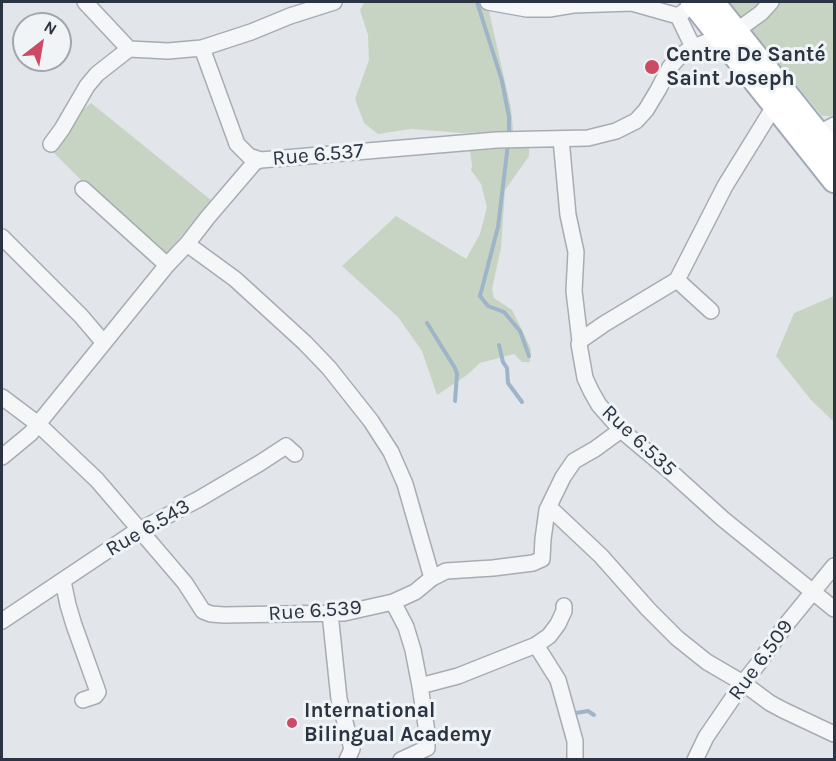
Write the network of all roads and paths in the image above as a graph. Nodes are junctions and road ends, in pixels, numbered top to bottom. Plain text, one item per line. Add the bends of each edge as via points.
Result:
1 (85, 2) edge
2 (334, 2) edge
3 (488, 2) edge
4 (771, 2) edge
5 (602, 3) edge
6 (694, 6) edge
7 (728, 34) junction
8 (202, 48) junction
9 (693, 48) junction
10 (129, 49) junction
11 (775, 105) junction
12 (826, 129) edge
13 (561, 139) junction
14 (51, 144) dead end
15 (834, 153) edge
16 (261, 160) junction
17 (834, 181) edge
18 (82, 189) dead end
19 (2, 237) edge
20 (187, 244) junction
21 (166, 266) junction
22 (677, 280) junction
23 (711, 311) dead end
24 (580, 341) junction
25 (104, 343) junction
26 (2, 397) edge
27 (38, 424) junction
28 (621, 430) junction
29 (295, 454) dead end
30 (2, 457) edge
31 (549, 507) junction
32 (140, 529) junction
33 (834, 566) edge
34 (432, 578) junction
35 (63, 581) junction
36 (814, 592) junction
37 (393, 602) junction
38 (564, 606) dead end
39 (834, 609) edge
40 (330, 613) junction
41 (2, 621) edge
42 (536, 645) junction
43 (743, 683) junction
44 (420, 686) junction
45 (83, 700) dead end
46 (834, 735) edge
47 (347, 759) edge
48 (401, 759) edge
49 (575, 759) edge
50 (695, 759) edge

1 - 10 street
2 - 8 street
3 - 5 street via 527,9
4 - 7 street, Rue 6.537
5 - 6 street
6 - 7 main road
6 - 9 street
7 - 9 street, Rue 6.537
7 - 11 main road
7 - 12 main road
8 - 10 street
8 - 16 street via 237,144 249,156
9 - 13 street, Rue 6.537 via 670,67 636,121 588,138
10 - 14 street via 87,86
11 - 17 main road
11 - 22 street via 725,186
12 - 15 main road
13 - 16 street, Rue 6.537 via 497,140
13 - 24 street, Rue 6.535 via 568,215 576,252 574,291
16 - 20 street, Rue 6.537 via 251,166
18 - 21 street
19 - 25 street
20 - 21 street, Rue 6.537
20 - 34 street via 235,279 305,343 371,421 405,484
21 - 25 street, Rue 6.537
22 - 23 street
22 - 24 street
24 - 28 street, Rue 6.535 via 585,378 599,405
25 - 27 street, Rue 6.537
26 - 27 street, Rue 6.539
27 - 30 street, Rue 6.537
27 - 32 street, Rue 6.539 via 97,480
28 - 31 street via 574,461
28 - 36 street, Rue 6.535
29 - 32 street, Rue 6.543 via 286,446 199,499
31 - 34 street, Rue 6.539 via 543,558 539,561 446,571
31 - 43 street via 602,556 677,638
32 - 35 street, Rue 6.543
32 - 40 street, Rue 6.539 via 203,611 224,615
33 - 36 street, Rue 6.509
34 - 37 street, Rue 6.539 via 415,592
35 - 41 street, Rue 6.543
35 - 45 street via 98,692
36 - 39 street, Rue 6.535
36 - 43 street, Rue 6.509
37 - 40 street, Rue 6.539
37 - 44 street via 406,627
38 - 42 street via 558,624
40 - 47 street via 339,699 352,749
42 - 44 street via 458,676
42 - 49 street via 558,680
43 - 46 street via 770,703
43 - 50 street, Rue 6.509
44 - 48 street via 427,748

